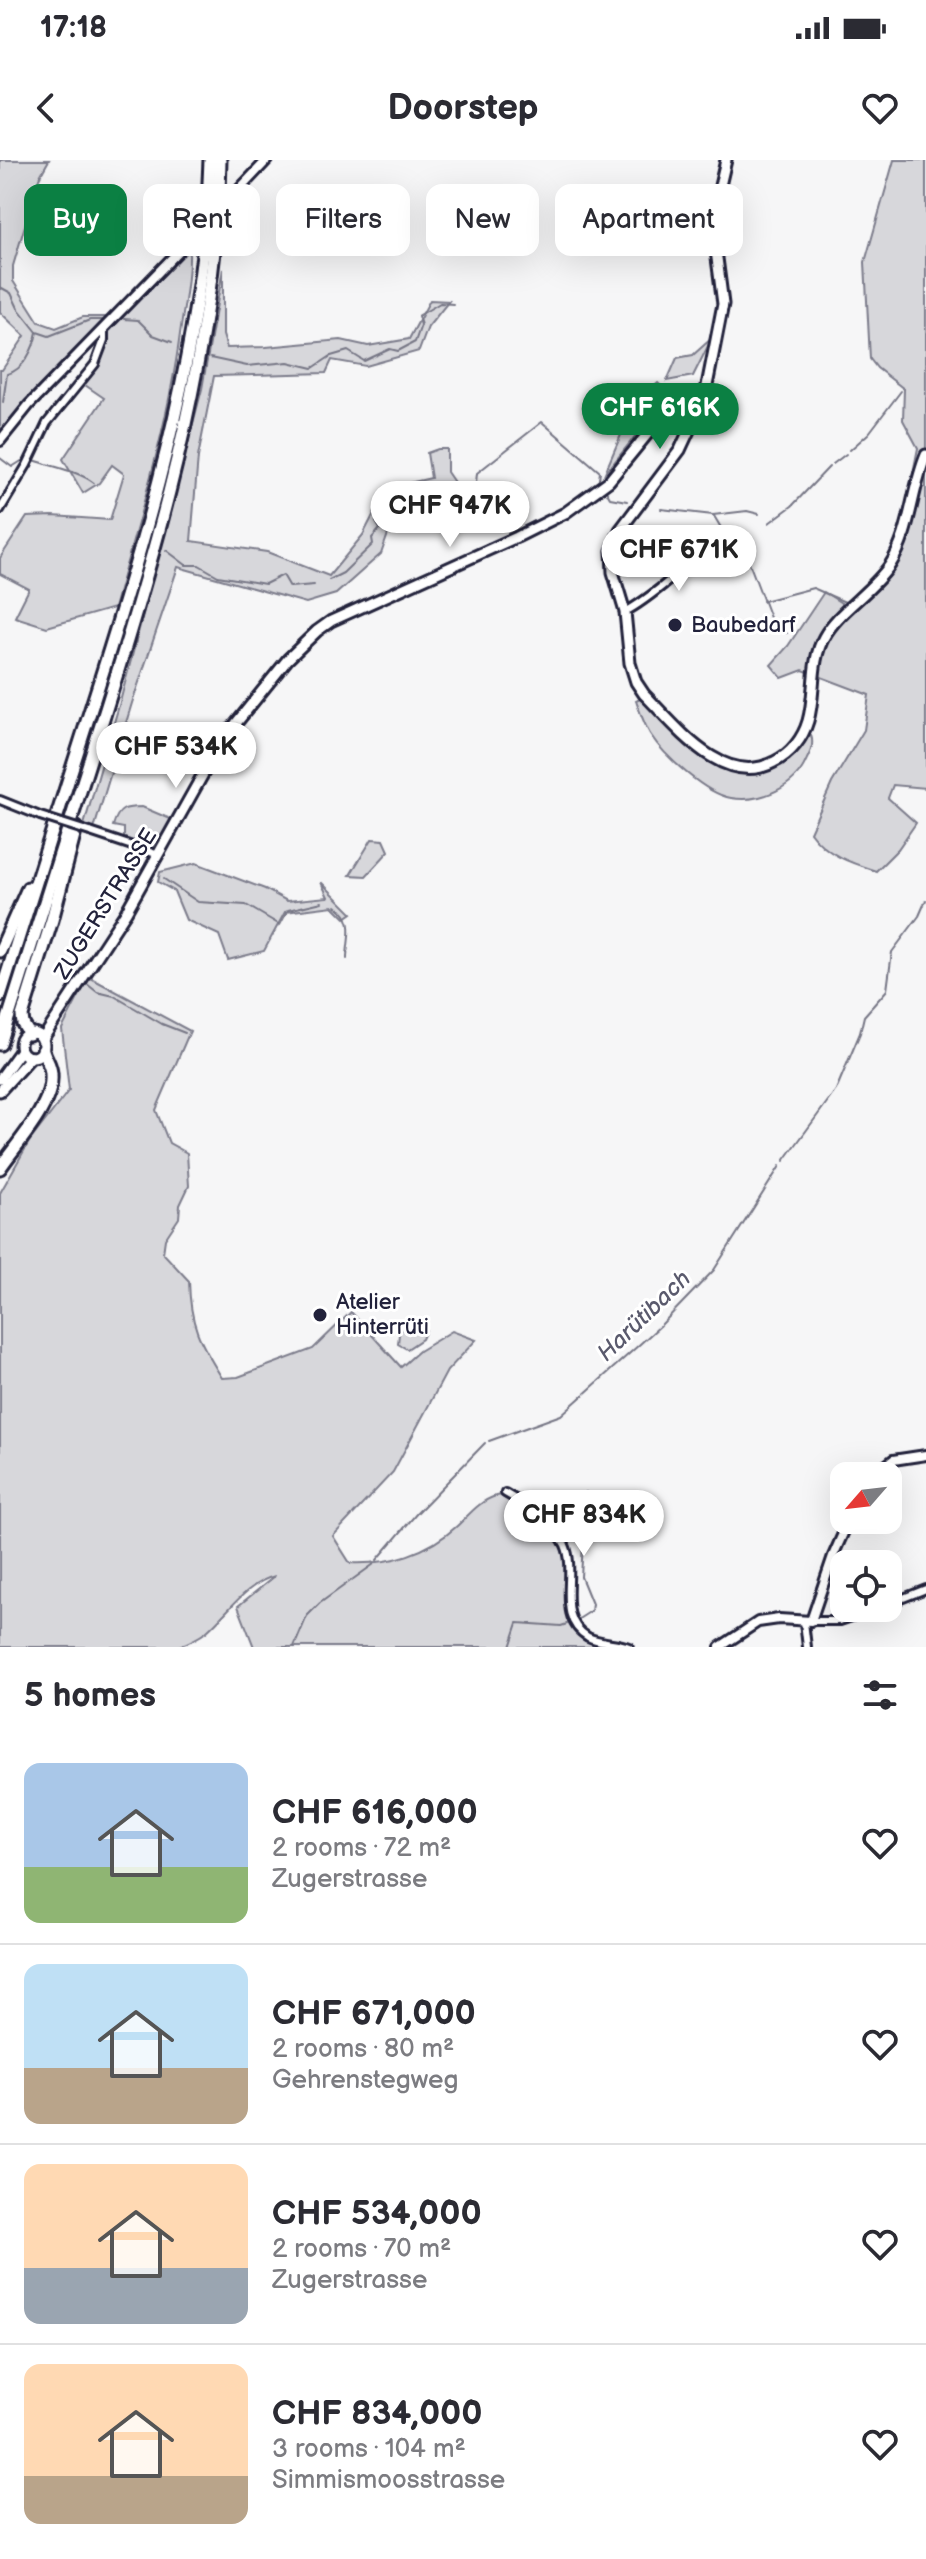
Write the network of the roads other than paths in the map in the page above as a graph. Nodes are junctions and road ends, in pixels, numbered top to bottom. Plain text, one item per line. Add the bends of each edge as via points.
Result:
1 (210, 160) edge
2 (220, 160) edge
3 (267, 160) edge
4 (726, 160) edge
5 (104, 329) junction
6 (698, 415) junction
7 (0, 441) edge
8 (926, 455) edge
9 (0, 510) edge
10 (718, 546) dead end
11 (625, 612) junction
12 (102, 724) junction
13 (0, 800) edge
14 (52, 832) junction
15 (159, 855) junction
16 (0, 951) edge
17 (0, 996) edge
18 (38, 1040) junction
19 (0, 1044) edge
20 (21, 1050) junction
21 (31, 1057) junction
22 (0, 1079) edge
23 (0, 1091) edge
24 (0, 1168) edge
25 (926, 1455) edge
26 (889, 1462) edge
27 (505, 1493) dead end
28 (843, 1534) edge
29 (926, 1589) edge
30 (902, 1598) edge
31 (830, 1621) edge
32 (808, 1622) junction
33 (629, 1647) edge
34 (720, 1647) edge
35 (807, 1647) edge

1 - 14 highway, bridge via 187,363 164,462
2 - 12 highway, bridge via 202,337 176,467
3 - 5 street
4 - 6 main road via 712,220 722,317
5 - 7 street
5 - 9 street via 95,364 47,423
6 - 11 main road via 673,461 614,542 613,572
6 - 15 main road, ZUGERSTRASSE via 679,409 663,415 609,481 565,513 317,631 265,684 221,742
8 - 11 main road via 896,554 881,577 827,632 818,650 804,732 772,763 742,768 717,761 644,694 630,663
10 - 11 street
12 - 18 highway via 22,1016
12 - 19 highway
13 - 15 street, bridge
14 - 16 highway
14 - 17 highway
15 - 18 main road, ZUGERSTRASSE
18 - 20 main road, ZUGERSTRASSE via 21,1042
18 - 21 main road, ZUGERSTRASSE via 38,1055
18 - 24 highway via 52,1075 43,1104
20 - 21 main road
20 - 22 main road, ZUGERSTRASSE
21 - 23 main road, ZUGERSTRASSE
25 - 26 street
27 - 33 street via 536,1513 562,1540 569,1560 573,1622 590,1638
28 - 32 street
29 - 30 street
31 - 32 street
32 - 34 street via 758,1622
32 - 35 street

